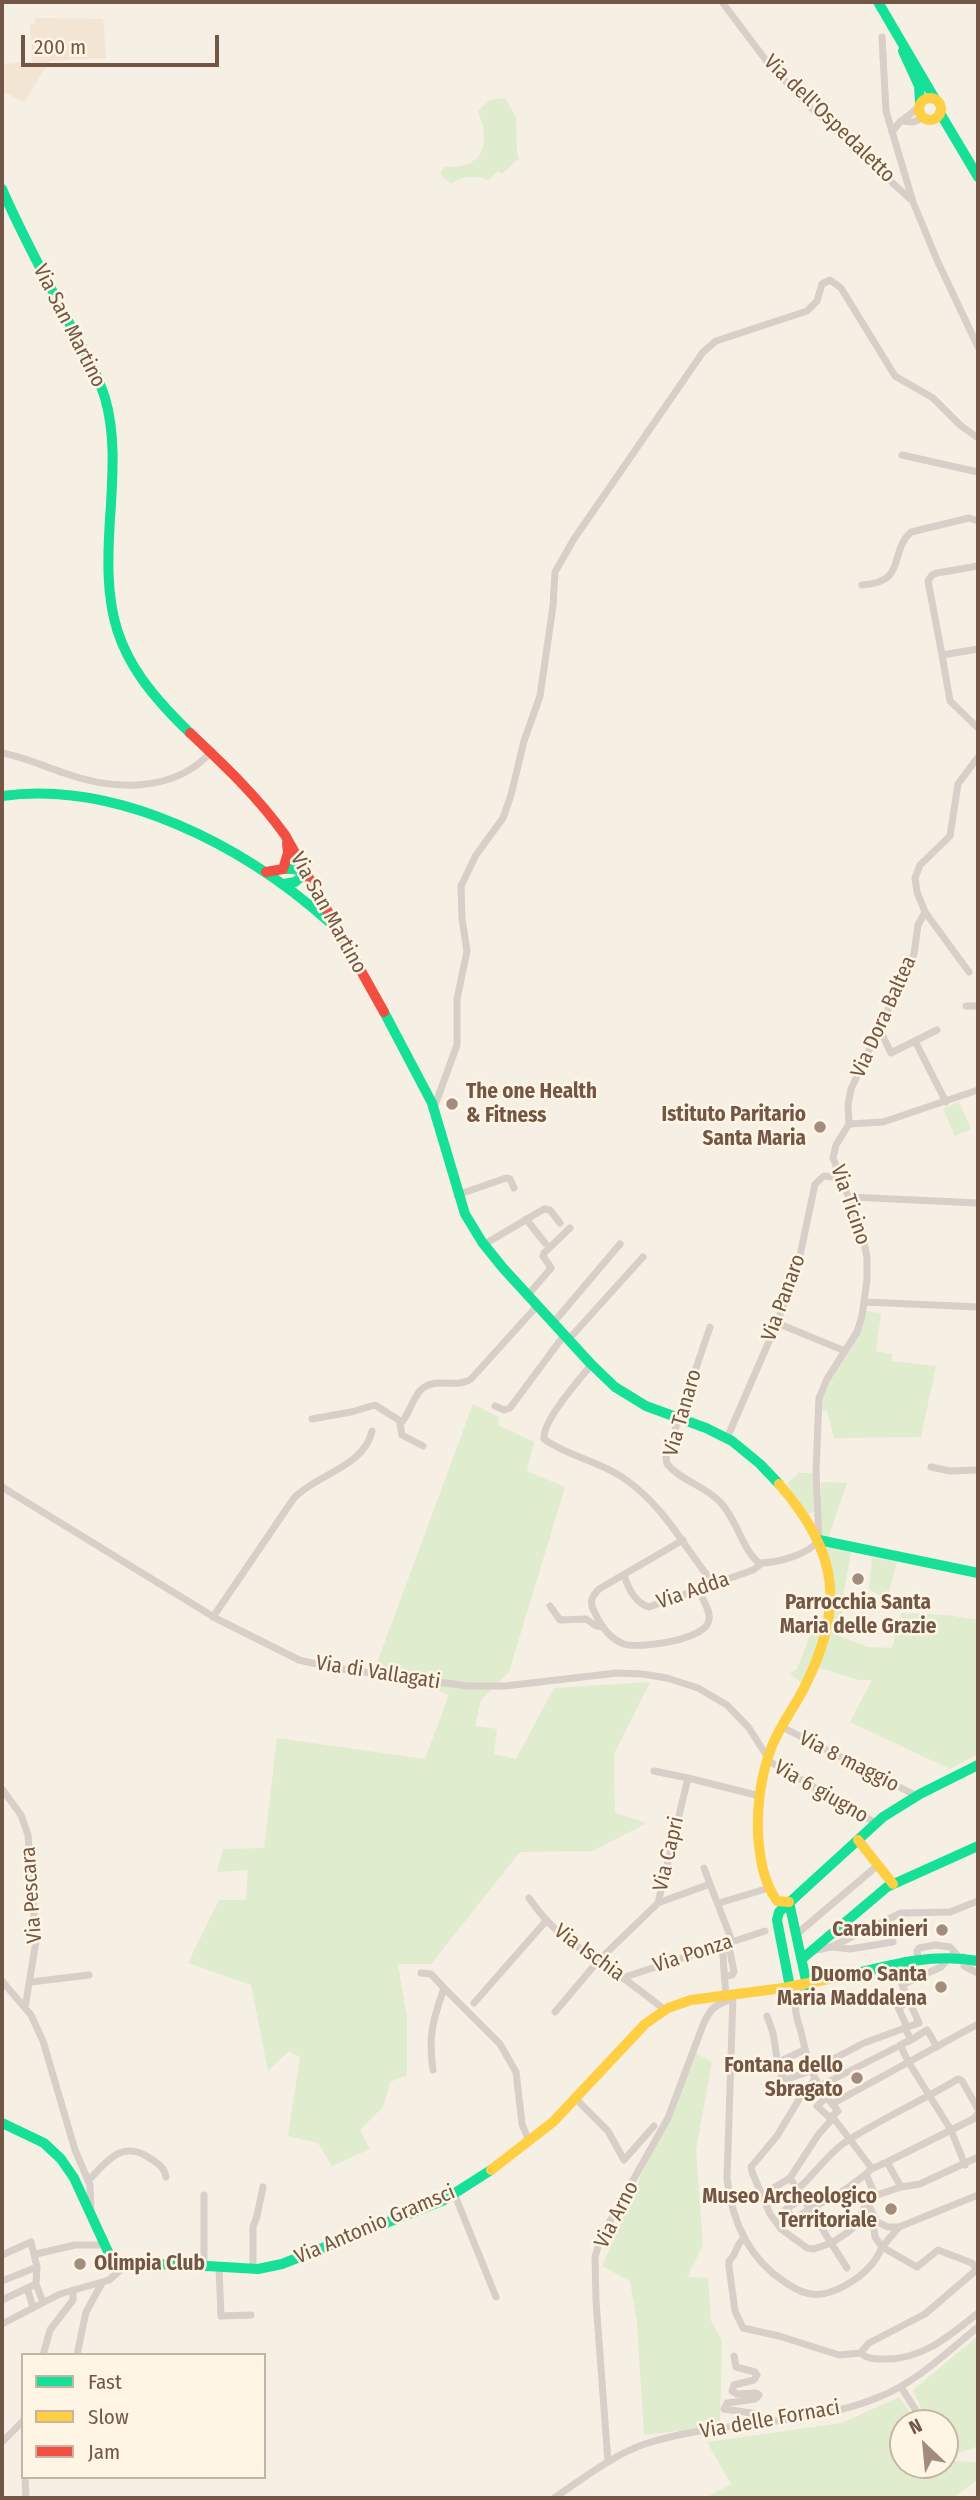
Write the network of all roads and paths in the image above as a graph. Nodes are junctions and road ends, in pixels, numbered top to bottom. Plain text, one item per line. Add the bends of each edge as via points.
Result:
1 (722, 2) edge
2 (878, 2) edge
3 (882, 37) dead end
4 (898, 38) junction
5 (935, 99) junction
6 (920, 105) junction
7 (940, 113) junction
8 (926, 119) junction
9 (901, 121) junction
10 (892, 132) junction
11 (963, 154) junction
12 (978, 177) edge
13 (2, 189) edge
14 (913, 202) junction
15 (978, 347) edge
16 (978, 438) edge
17 (902, 455) dead end
18 (978, 472) edge
19 (978, 521) edge
20 (978, 566) edge
21 (862, 585) dead end
22 (978, 649) edge
23 (942, 655) junction
24 (978, 728) edge
25 (212, 751) junction
26 (2, 753) edge
27 (978, 757) edge
28 (2, 796) edge
29 (281, 830) junction
30 (283, 869) junction
31 (265, 872) junction
32 (306, 873) junction
33 (284, 884) junction
34 (925, 912) junction
35 (336, 929) junction
36 (969, 972) dead end
37 (966, 1006) dead end
38 (978, 1006) edge
39 (880, 1030) junction
40 (937, 1030) dead end
41 (915, 1041) junction
42 (978, 1090) edge
43 (946, 1102) junction
44 (434, 1108) junction
45 (849, 1124) junction
46 (843, 1183) junction
47 (514, 1188) dead end
48 (457, 1195) junction
49 (850, 1197) junction
50 (978, 1203) edge
51 (526, 1219) junction
52 (560, 1223) dead end
53 (570, 1228) dead end
54 (545, 1243) dead end
55 (485, 1244) junction
56 (620, 1244) dead end
57 (643, 1257) dead end
58 (528, 1295) junction
59 (865, 1302) junction
60 (537, 1306) junction
61 (978, 1307) edge
62 (554, 1322) junction
63 (777, 1323) junction
64 (710, 1327) dead end
65 (567, 1337) junction
66 (845, 1351) junction
67 (591, 1365) junction
68 (495, 1406) dead end
69 (679, 1418) junction
70 (312, 1419) dead end
71 (401, 1423) junction
72 (372, 1431) dead end
73 (394, 1432) dead end
74 (727, 1438) junction
75 (424, 1446) dead end
76 (931, 1467) dead end
77 (978, 1470) edge
78 (2, 1487) edge
79 (683, 1540) junction
80 (819, 1540) junction
81 (761, 1564) junction
82 (978, 1573) edge
83 (624, 1575) junction
84 (714, 1584) junction
85 (698, 1590) junction
86 (550, 1606) dead end
87 (213, 1617) junction
88 (603, 1627) junction
89 (782, 1727) junction
90 (767, 1759) junction
91 (978, 1765) edge
92 (654, 1771) dead end
93 (688, 1778) junction
94 (2, 1789) edge
95 (760, 1796) junction
96 (917, 1796) junction
97 (876, 1823) junction
98 (858, 1840) junction
99 (978, 1846) edge
100 (878, 1865) junction
101 (704, 1868) dead end
102 (710, 1884) junction
103 (893, 1884) junction
104 (769, 1888) junction
105 (529, 1898) dead end
106 (978, 1901) edge
107 (789, 1902) junction
108 (658, 1903) junction
109 (719, 1903) junction
110 (546, 1921) junction
111 (765, 1931) dead end
112 (798, 1933) junction
113 (727, 1942) junction
114 (893, 1942) dead end
115 (831, 1947) junction
116 (807, 1955) junction
117 (957, 1956) junction
118 (598, 1961) junction
119 (978, 1961) edge
120 (421, 1973) dead end
121 (978, 1973) edge
122 (89, 1975) dead end
123 (622, 1978) junction
124 (2, 1981) edge
125 (31, 1982) junction
126 (805, 1985) junction
127 (790, 1987) junction
128 (444, 1988) junction
129 (730, 1996) junction
130 (909, 2001) dead end
131 (474, 2003) dead end
132 (25, 2008) junction
133 (665, 2010) junction
134 (555, 2012) dead end
135 (767, 2016) dead end
136 (978, 2024) edge
137 (911, 2040) junction
138 (898, 2046) junction
139 (937, 2047) junction
140 (804, 2050) junction
141 (779, 2062) junction
142 (909, 2063) junction
143 (433, 2070) dead end
144 (810, 2071) junction
145 (818, 2083) junction
146 (930, 2096) junction
147 (575, 2098) junction
148 (829, 2101) junction
149 (978, 2111) edge
150 (833, 2117) junction
151 (2, 2123) edge
152 (653, 2126) dead end
153 (951, 2130) junction
154 (851, 2139) junction
155 (529, 2141) junction
156 (978, 2158) edge
157 (887, 2162) junction
158 (965, 2165) junction
159 (869, 2170) junction
160 (166, 2177) dead end
161 (790, 2178) junction
162 (88, 2180) junction
163 (263, 2187) dead end
164 (901, 2187) junction
165 (798, 2189) junction
166 (454, 2193) junction
167 (204, 2195) dead end
168 (762, 2195) junction
169 (875, 2195) junction
170 (978, 2195) edge
171 (802, 2199) junction
172 (867, 2202) junction
173 (810, 2210) junction
174 (872, 2215) junction
175 (91, 2218) junction
176 (795, 2220) junction
177 (899, 2227) junction
178 (784, 2231) junction
179 (744, 2238) junction
180 (104, 2245) junction
181 (832, 2245) junction
182 (881, 2247) junction
183 (36, 2254) junction
184 (2, 2255) edge
185 (125, 2266) junction
186 (204, 2266) junction
187 (37, 2267) junction
188 (219, 2267) junction
189 (253, 2269) junction
190 (847, 2269) dead end
191 (2, 2281) edge
192 (102, 2282) junction
193 (36, 2284) junction
194 (27, 2288) junction
195 (74, 2290) junction
196 (496, 2297) dead end
197 (2, 2300) edge
198 (43, 2302) junction
199 (33, 2307) junction
200 (978, 2313) edge
201 (251, 2315) dead end
202 (2, 2324) edge
203 (978, 2327) edge
204 (44, 2353) edge
205 (77, 2353) edge
206 (860, 2353) junction
207 (734, 2356) dead end
208 (901, 2387) junction
209 (915, 2409) edge
210 (21, 2423) edge
211 (765, 2423) junction
212 (2, 2442) edge
213 (608, 2462) junction
214 (25, 2479) edge
215 (26, 2498) edge
216 (554, 2498) edge

1 - 14 street, Via dell'Ospedaletto via 768,63 810,107
2 - 4 street
3 - 10 street via 885,102
4 - 5 street
4 - 6 street via 919,86
5 - 6 street via 925,99
5 - 7 street
6 - 8 street
6 - 9 street
7 - 8 street via 935,119
7 - 11 street
8 - 9 street
8 - 11 street via 941,128
9 - 10 street
10 - 14 street
11 - 12 street
13 - 25 street, Via San Martino via 92,363 107,406 112,467 110,592 119,640 153,695
14 - 15 street
16 - 44 street via 928,394 895,376 841,288 830,280 822,284 817,301 807,311 716,341 704,352 555,572 540,696 511,795 503,818 475,855 461,886 467,951 457,999 457,1045
17 - 18 street
19 - 21 street via 969,518 911,532 888,578
20 - 23 street via 937,573 928,581
22 - 23 street
23 - 24 street via 950,701
25 - 26 street via 177,778 140,784 86,780
25 - 29 street, Via San Martino
27 - 34 street via 958,784 950,836 916,871 915,884
28 - 31 street via 52,793 99,799 171,824
29 - 30 street via 288,853
29 - 32 street, Via San Martino
30 - 31 street
30 - 32 street
31 - 33 street
32 - 33 street
32 - 35 street, Via San Martino
33 - 35 street
34 - 36 street
34 - 39 street, Via Dora Baltea via 914,954
35 - 44 street, Via San Martino
37 - 38 street
39 - 41 street via 891,1053
39 - 45 street, Via Dora Baltea via 851,1090
40 - 41 street
41 - 43 street
42 - 43 street
43 - 45 street via 883,1122
44 - 48 street, Via San Martino
45 - 46 street, Via Ticino via 833,1155
46 - 49 street, Via Ticino
46 - 63 street, Via Panaro via 824,1176 816,1182 800,1257
47 - 48 street via 505,1178
48 - 55 street, Via San Martino
49 - 50 street
49 - 59 street, Via Ticino via 866,1250
51 - 52 street via 546,1208
51 - 54 street
51 - 55 street
53 - 58 street via 544,1253 551,1268
55 - 58 street, Via San Martino
56 - 62 street
57 - 65 street
58 - 60 street, Via San Martino
59 - 61 street
59 - 66 street, Via Ticino via 855,1338
60 - 62 street, Via San Martino
60 - 71 street via 471,1379 427,1386 417,1394
62 - 65 street, Via San Martino
63 - 66 street
63 - 74 street, Via Panaro
64 - 69 street, Via Tanaro
65 - 67 street, Via San Martino
65 - 68 street via 510,1408
66 - 80 street, Via Ticino via 819,1398
67 - 69 street, Via San Martino via 628,1397
67 - 79 street via 545,1430 544,1439 628,1481
69 - 74 street, Via San Martino
69 - 81 street, Via Tanaro via 667,1464 721,1502
70 - 71 street via 375,1405
71 - 73 street
71 - 75 street via 402,1435
72 - 87 street via 360,1454 294,1498
74 - 80 street, Via San Martino via 783,1489
76 - 77 street
78 - 87 street, Via di Vallagati
79 - 83 street, Via Adda
79 - 84 street
80 - 81 street via 804,1552
80 - 82 street
80 - 89 street, Via San Martino via 830,1577 830,1610 817,1660
81 - 84 street, Via Adda
83 - 85 street, Via Adda via 646,1607
83 - 88 street via 592,1597 592,1608
84 - 85 street, Via Adda
85 - 88 street via 709,1621 694,1635 637,1646 616,1640
86 - 88 street via 560,1620 587,1619
87 - 90 street, Via di Vallagati via 307,1662 445,1684 497,1687 624,1673 667,1678 698,1688 727,1705 749,1728
89 - 90 street, Via San Martino
89 - 96 street, Via 8 maggio
90 - 95 street, Via San Martino
90 - 97 street, Via 6 giugno
91 - 96 street
92 - 93 street
93 - 95 street
93 - 108 street, Via Capri
94 - 125 street, Via Pescara via 27,1831 36,1936
95 - 104 street, Via San Martino via 759,1845
96 - 97 street
97 - 98 street
98 - 100 street
98 - 107 street
99 - 103 street
100 - 103 street
100 - 112 street
101 - 102 street
102 - 108 street
102 - 109 street
103 - 116 street
104 - 107 street via 777,1901
104 - 109 street
105 - 110 street, Via Ischia
106 - 115 street via 946,1913 893,1916
107 - 112 street
107 - 127 street via 778,1913 776,1927
108 - 118 street
109 - 113 street
110 - 118 street, Via Ischia
110 - 131 street, Via Ischia
111 - 113 street, Via Ponza
112 - 116 street
113 - 123 street, Via Ponza
113 - 129 street
114 - 115 street via 850,1949
115 - 116 street
116 - 126 street
117 - 119 street
117 - 121 street
117 - 126 street, Via Antonio Gramsci
117 - 130 street via 902,1985
118 - 123 street, Via Ischia
118 - 134 street
120 - 128 street via 430,1974
122 - 125 street
123 - 133 street, Via Ischia
124 - 132 street
125 - 132 street, Via Pescara
126 - 127 street, Via Antonio Gramsci
126 - 140 street via 795,2007
127 - 129 street, Via Antonio Gramsci via 753,1997
128 - 143 street via 432,2022
128 - 155 street via 500,2044 516,2072 522,2124
129 - 133 street, Via Antonio Gramsci via 688,2001
129 - 179 street via 732,2092 727,2179
129 - 213 street, Via Arno via 727,2003 711,2011 703,2025 668,2118 600,2239 596,2301
132 - 162 street via 43,2041
133 - 147 street, Via Antonio Gramsci via 639,2028
135 - 141 street
136 - 139 street
137 - 138 street
137 - 139 street via 928,2031
137 - 144 street via 905,2028
138 - 142 street
138 - 145 street
139 - 142 street
140 - 141 street
140 - 144 street
141 - 144 street via 785,2080
142 - 146 street
142 - 148 street
144 - 145 street
145 - 148 street
145 - 168 street via 801,2096 751,2167
146 - 149 street via 958,2079
146 - 153 street
146 - 154 street
147 - 152 street via 608,2131 624,2160
147 - 155 street, Via Antonio Gramsci
148 - 150 street via 838,2111
148 - 150 street via 817,2106
149 - 153 street via 975,2118
150 - 154 street
150 - 161 street
151 - 175 street via 44,2143 61,2159
153 - 157 street
153 - 158 street
154 - 159 street
154 - 165 street
155 - 166 street, Via Antonio Gramsci
156 - 158 street
157 - 159 street
157 - 164 street
158 - 164 street
159 - 169 street
159 - 173 street
160 - 162 street via 160,2164 136,2150 110,2158
161 - 165 street
161 - 168 street
162 - 175 street
163 - 189 street via 253,2227
164 - 169 street
165 - 171 street
166 - 189 street, Via Antonio Gramsci via 282,2264
166 - 196 street
167 - 186 street
168 - 178 street
169 - 172 street
170 - 177 street
171 - 173 street
171 - 176 street via 786,2209
172 - 174 street
172 - 181 street via 860,2220
173 - 176 street
173 - 181 street
174 - 177 street via 881,2225
174 - 182 street
175 - 180 street
176 - 178 street
177 - 182 street
178 - 181 street via 807,2248
179 - 182 street via 776,2277 794,2289 821,2296 863,2274
179 - 206 street via 729,2261 735,2311 743,2328 839,2355
180 - 183 street via 75,2245
180 - 185 street via 110,2256
181 - 190 street
182 - 206 street via 917,2267 938,2250 976,2267 925,2314 869,2343
183 - 184 street via 31,2242
183 - 187 street
185 - 186 street, Via Antonio Gramsci
185 - 192 street
186 - 188 street, Via Antonio Gramsci
187 - 191 street
187 - 193 street
188 - 189 street, Via Antonio Gramsci
188 - 201 street via 221,2316
192 - 195 street
192 - 205 street via 86,2312
193 - 194 street
193 - 198 street
194 - 197 street
194 - 199 street
195 - 198 street
195 - 204 street via 73,2300 54,2323
198 - 199 street
199 - 202 street
200 - 206 street via 929,2350 901,2359 868,2358
203 - 208 street, Via delle Fornaci
207 - 211 street via 736,2367 757,2375 755,2380 734,2385 733,2393 759,2395 726,2404 724,2409 758,2414
208 - 209 street
208 - 211 street, Via delle Fornaci via 844,2409
210 - 212 street
211 - 213 street, Via delle Fornaci via 658,2440
213 - 216 street, Via delle Fornaci
214 - 215 street

